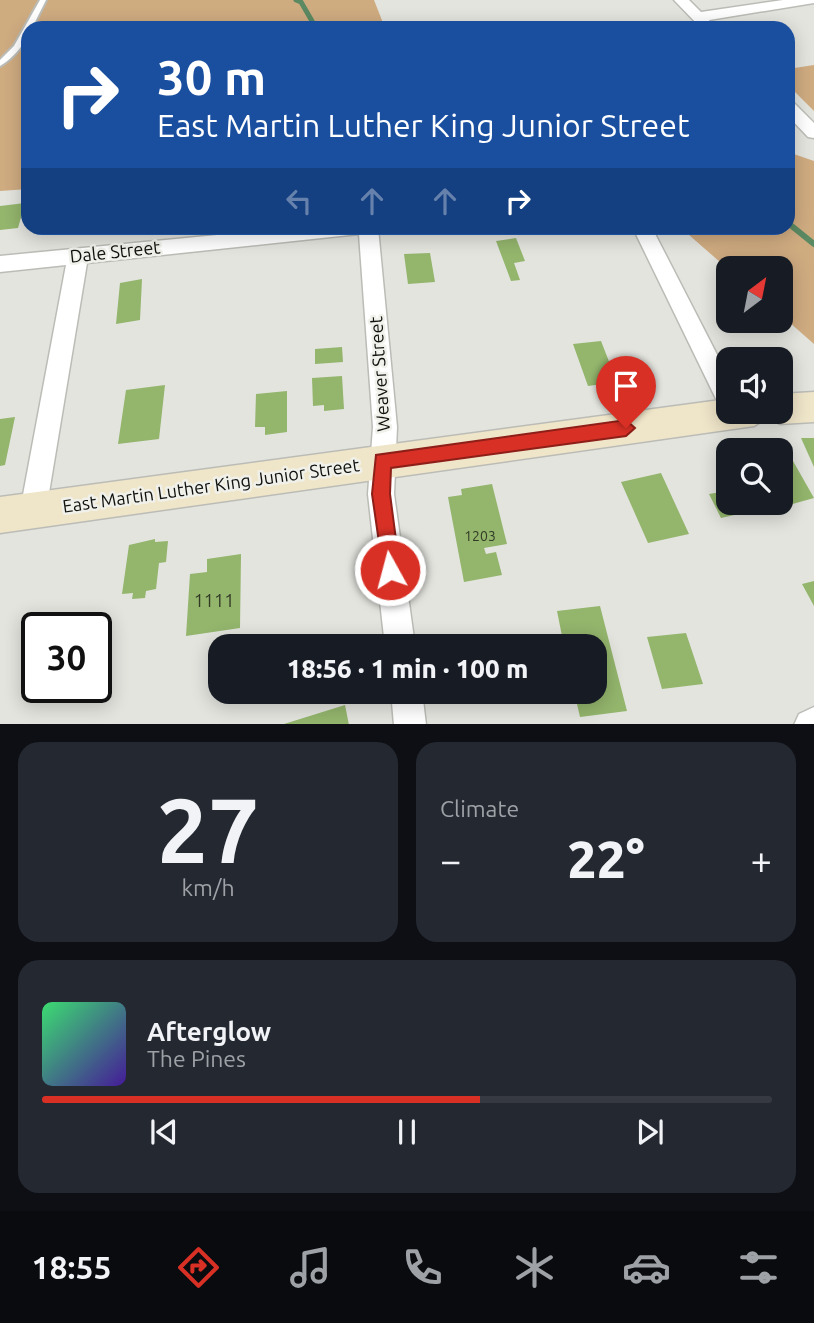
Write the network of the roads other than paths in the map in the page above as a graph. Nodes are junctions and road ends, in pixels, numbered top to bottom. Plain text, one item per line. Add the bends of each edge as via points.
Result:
1 (43, 0) edge
2 (681, 0) edge
3 (811, 0) edge
4 (698, 17) junction
5 (32, 21) edge
6 (702, 21) edge
7 (21, 40) edge
8 (0, 64) edge
9 (795, 114) edge
10 (814, 133) edge
11 (286, 235) edge
12 (369, 235) edge
13 (646, 235) edge
14 (78, 256) junction
15 (0, 264) edge
16 (716, 368) edge
17 (814, 407) edge
18 (793, 408) edge
19 (716, 412) edge
20 (383, 461) junction
21 (17, 513) edge
22 (398, 634) edge
23 (408, 704) edge
24 (410, 724) edge

1 - 5 lane
2 - 4 street
3 - 4 street
4 - 6 street
7 - 8 lane
9 - 10 street
11 - 14 street, Dale Street
12 - 20 street, Weaver Street via 386,427
13 - 16 street
14 - 15 street, Dale Street
14 - 21 street
17 - 18 street
19 - 20 street, East Martin Luther King Junior Street
20 - 21 street, East Martin Luther King Junior Street
20 - 22 street, Weaver Street via 381,494
23 - 24 street

